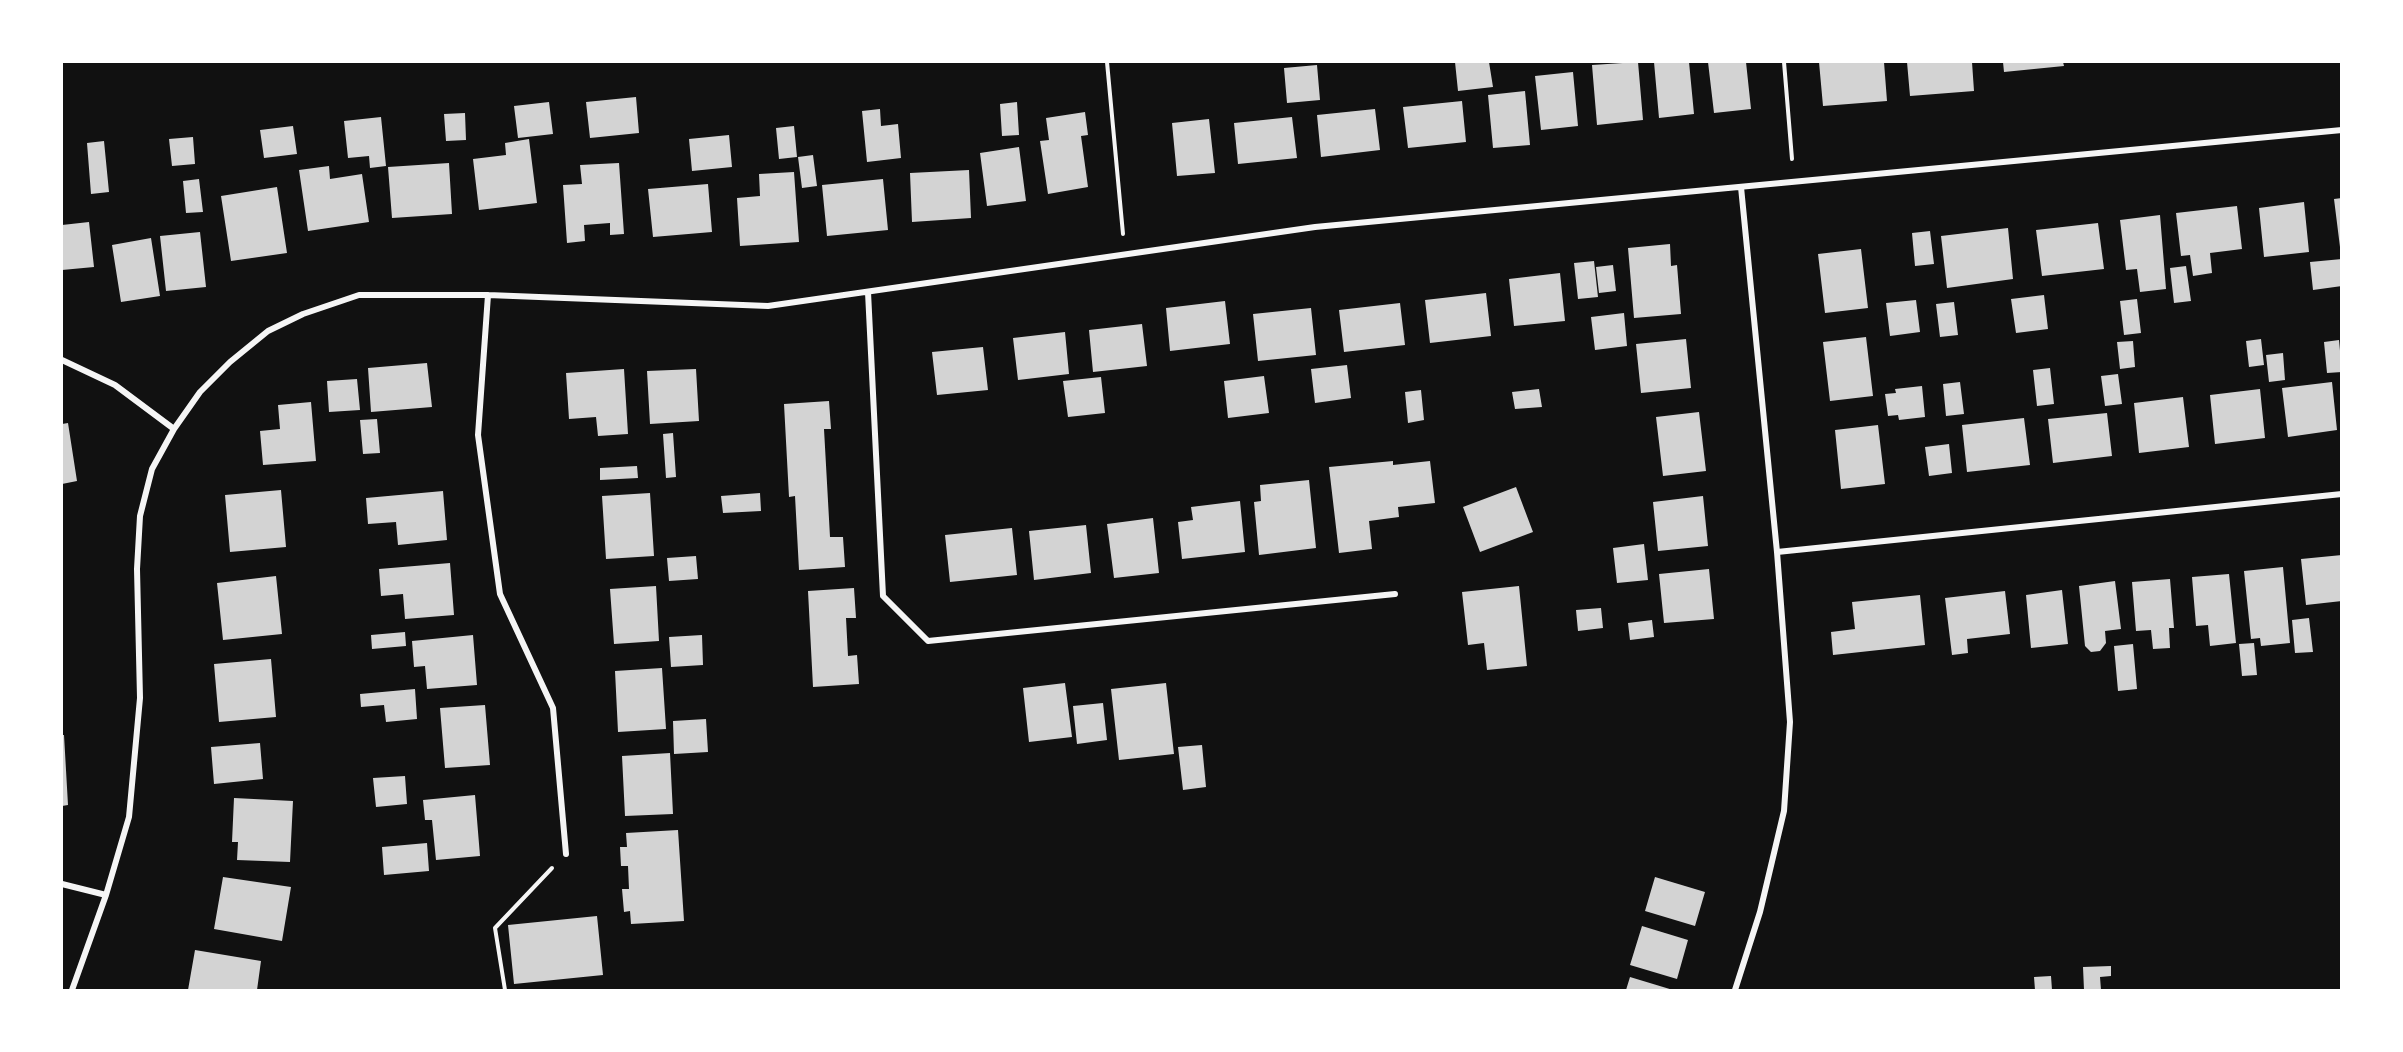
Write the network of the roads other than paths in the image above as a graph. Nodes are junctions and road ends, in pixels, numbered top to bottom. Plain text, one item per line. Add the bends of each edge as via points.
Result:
1 (2342, 130) edge
2 (1741, 187) junction
3 (868, 292) junction
4 (488, 295) junction
5 (62, 360) edge
6 (174, 429) junction
7 (2342, 494) edge
8 (1777, 552) junction
9 (1395, 594) dead end
10 (566, 854) road end
11 (62, 884) edge
12 (106, 895) junction
13 (72, 990) edge
14 (1735, 990) edge

1 - 2 street
2 - 3 street via 1315,228
2 - 8 street
3 - 4 street via 768,306
3 - 9 street via 883,597 928,641
4 - 6 street via 359,295 303,314 268,332 230,362 200,392
4 - 10 street via 478,435 482,469 500,594 553,708
5 - 6 street via 115,385
6 - 12 street via 152,469 140,516 140,698 135,764 129,817
7 - 8 street
8 - 14 street via 1791,722 1784,811 1760,912
11 - 12 street
12 - 13 street

